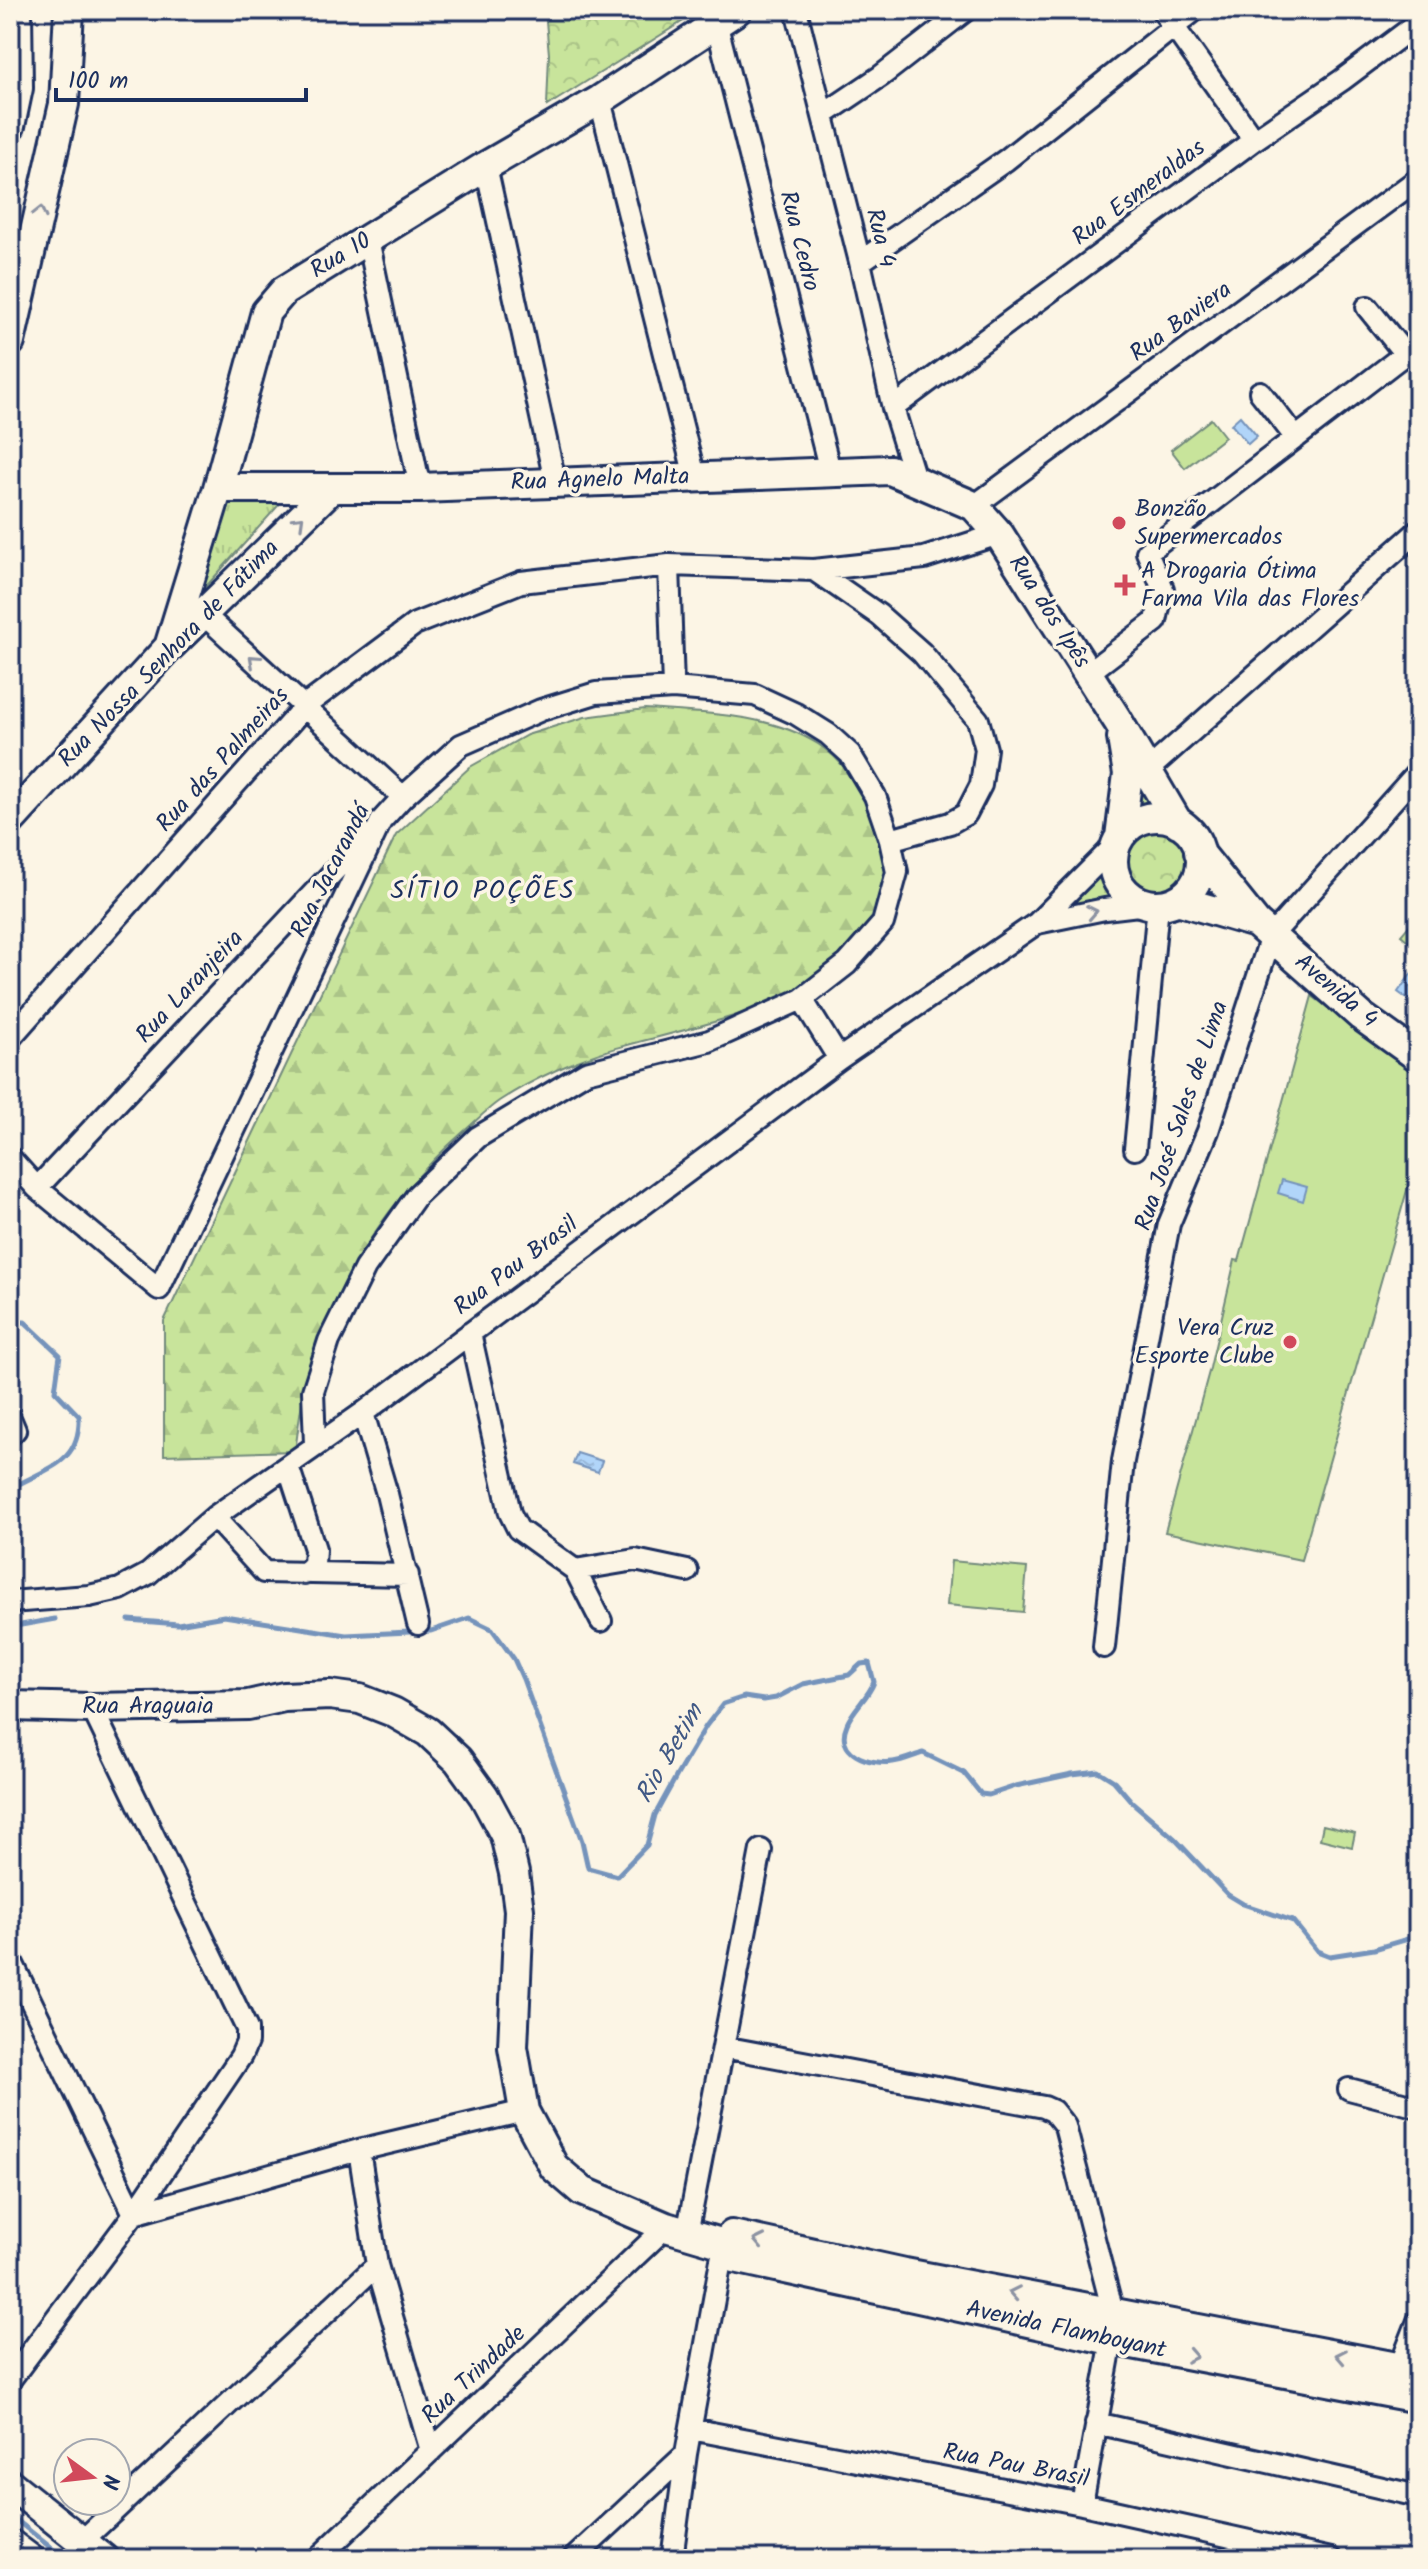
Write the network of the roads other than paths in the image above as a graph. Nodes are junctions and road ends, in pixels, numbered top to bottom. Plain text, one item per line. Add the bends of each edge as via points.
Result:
1 (17, 10) edge
2 (69, 10) edge
3 (796, 10) edge
4 (966, 10) edge
5 (1195, 10) edge
6 (723, 14) edge
7 (1168, 18) edge
8 (1418, 23) edge
9 (600, 100) junction
10 (823, 115) junction
11 (10, 126) edge
12 (1254, 140) junction
13 (486, 166) junction
14 (1418, 179) edge
15 (368, 239) junction
16 (860, 262) junction
17 (1367, 307) dead end
18 (10, 342) edge
19 (1412, 349) edge
20 (1260, 392) dead end
21 (893, 408) junction
22 (1296, 438) junction
23 (830, 471) junction
24 (695, 477) junction
25 (915, 479) junction
26 (555, 481) junction
27 (218, 488) junction
28 (420, 488) junction
29 (330, 490) junction
30 (974, 506) junction
31 (1418, 531) edge
32 (999, 534) junction
33 (669, 565) junction
34 (814, 570) junction
35 (203, 614) junction
36 (169, 647) junction
37 (1088, 673) junction
38 (673, 688) junction
39 (305, 706) junction
40 (1118, 721) junction
41 (1148, 770) junction
42 (1418, 772) edge
43 (403, 797) junction
44 (1127, 797) junction
45 (10, 821) edge
46 (381, 821) junction
47 (1178, 823) junction
48 (890, 840) junction
49 (1118, 840) junction
50 (1199, 852) junction
51 (1161, 903) junction
52 (1037, 923) junction
53 (1263, 929) junction
54 (802, 999) junction
55 (10, 1038) edge
56 (1418, 1057) edge
57 (839, 1059) junction
58 (1135, 1149) dead end
59 (10, 1158) edge
60 (37, 1188) junction
61 (470, 1333) junction
62 (363, 1413) junction
63 (10, 1418) edge
64 (10, 1435) edge
65 (315, 1444) junction
66 (288, 1466) junction
67 (214, 1517) junction
68 (575, 1570) junction
69 (687, 1571) dead end
70 (304, 1574) junction
71 (408, 1575) junction
72 (10, 1602) edge
73 (601, 1621) dead end
74 (418, 1624) dead end
75 (1104, 1647) dead end
76 (10, 1688) edge
77 (284, 1697) junction
78 (10, 1706) edge
79 (92, 1708) junction
80 (458, 1760) joint
81 (761, 1850) dead end
82 (10, 1958) edge
83 (723, 2047) junction
84 (1349, 2089) dead end
85 (1418, 2107) edge
86 (524, 2111) junction
87 (359, 2150) junction
88 (134, 2214) junction
89 (676, 2231) junction
90 (724, 2244) junction
91 (377, 2265) junction
92 (1113, 2312) junction
93 (1418, 2321) edge
94 (1111, 2340) junction
95 (10, 2379) edge
96 (1406, 2382) edge
97 (1096, 2423) junction
98 (691, 2429) junction
99 (431, 2451) junction
100 (686, 2454) junction
101 (10, 2484) edge
102 (1418, 2496) edge
103 (1082, 2504) junction
104 (10, 2544) edge
105 (93, 2550) edge
106 (30, 2559) edge
107 (317, 2559) edge
108 (573, 2559) edge
109 (672, 2559) edge
110 (1331, 2559) edge

1 - 11 street via 18,88
18 -> 2 street via 64,104
3 - 10 street, Rua 4
4 - 10 street
5 - 7 street
6 - 9 street, Rua 10
6 - 23 street, Rua Cedro
7 - 12 street
7 - 16 street via 1006,160
8 - 12 street, Rua Esmeraldas
9 - 13 street, Rua 10
9 - 24 street
10 - 16 street, Rua 4
12 - 21 street, Rua Esmeraldas
13 - 15 street, Rua 10
13 - 26 street
14 - 30 street, Rua Baviera
15 - 27 street, Rua 10 via 284,291 266,312
15 - 28 street
16 - 21 street, Rua 4
17 - 19 street
19 - 22 street
20 - 22 street
21 - 25 street, Rua 4
22 - 37 street via 1147,552 1163,589 1156,621
23 - 24 street, Rua Agnelo Malta
23 - 25 street, Rua Agnelo Malta via 890,470
24 - 26 street, Rua Agnelo Malta
25 - 30 street, Rua Agnelo Malta
26 - 28 street, Rua Agnelo Malta
27 - 29 street, Rua Agnelo Malta
27 - 36 street, Rua 10
28 - 29 street, Rua Agnelo Malta
35 -> 29 street, Rua Nossa Senhora de Fátima
30 - 32 street, Rua dos Ipês
31 - 41 street
32 - 34 street, Rua das Palmeiras via 924,558
32 - 37 street, Rua dos Ipês
33 - 34 street, Rua das Palmeiras
33 - 38 street
33 - 39 street, Rua das Palmeiras via 521,582 468,601 415,624
34 - 48 street via 922,653 978,720 986,749 981,785 966,814
35 - 36 street, Rua Nossa Senhora de Fátima
39 -> 35 street
36 - 45 street, Rua Nossa Senhora de Fátima
37 - 40 street, Rua dos Ipês
38 - 43 street, Rua Jacarandá via 596,693 541,710 461,745
38 - 48 street, Rua Jacarandá via 755,695 828,734 863,775
39 - 43 street
39 - 55 street, Rua das Palmeiras
40 - 41 street, Rua dos Ipês
40 - 44 street, Rua dos Ipês via 1127,762
41 - 44 street via 1131,785
41 - 47 street, Rua dos Ipês
42 - 53 street
43 - 46 street, Rua Jacarandá
44 - 49 street, Rua dos Ipês
46 - 60 street, Rua Laranjeira
46 - 60 street, Rua Jacarandá via 159,1289
47 - 49 street via 1142,819
47 - 50 street
48 - 54 street, Rua Jacarandá via 897,872 883,923 847,964
49 - 51 street via 1113,858 1118,882 1136,900
49 - 52 street, Rua Pau Brasil
50 - 51 street via 1195,883
50 - 53 street, Avenida 4
52 -> 51 street, Rua Pau Brasil
51 - 53 street, Avenida 4
51 - 58 street
52 - 57 street, Rua Pau Brasil
53 - 56 street, Avenida 4 via 1361,1016
53 - 75 street, Rua José Sales de Lima via 1208,1131 1169,1224 1123,1461
54 - 57 street
54 - 65 street, Rua Jacarandá via 709,1041 586,1072 478,1137 417,1195 365,1268 329,1341 313,1391
57 - 61 street, Rua Pau Brasil
59 - 60 street
61 - 62 street, Rua Pau Brasil
61 - 68 street via 510,1513 518,1529
62 - 65 street, Rua Pau Brasil
62 - 71 street
63 - 64 street via 15,1430
65 - 66 street, Rua Pau Brasil
66 - 67 street, Rua Pau Brasil
66 - 70 street via 315,1549 314,1564
67 - 70 street via 264,1572
67 - 72 street, Rua Pau Brasil via 148,1574 120,1589
68 - 69 street via 627,1560
68 - 73 street
70 - 71 street
71 - 74 street
76 - 77 street, Rua Araguaia via 247,1690
77 - 79 street, Rua Araguaia via 248,1705
77 - 80 street, Rua Araguaia via 360,1699 428,1732
78 - 79 street, Rua Araguaia
79 - 88 street via 247,2029 241,2056
80 - 86 street, Avenida Flamboyant via 505,1835 514,1873 519,1910 513,2047
81 - 83 street
82 - 88 street
83 - 89 street
83 - 92 street via 1053,2111 1065,2126
84 - 85 street
86 - 87 street
86 - 89 street, Avenida Flamboyant via 554,2167 582,2191
87 - 88 street
87 - 91 street
88 - 95 street
89 - 90 street, Avenida Flamboyant
89 - 99 street, Rua Trindade
92 -> 90 street, Avenida Flamboyant via 732,2235
90 - 94 street, Avenida Flamboyant via 730,2257
90 - 98 street
91 - 99 street
91 - 105 street
92 - 94 street
96 -> 92 street, Avenida Flamboyant
93 - 96 street
94 -> 96 street, Avenida Flamboyant
94 - 97 street
97 - 102 street
97 - 103 street
98 - 100 street
98 - 103 street, Rua Pau Brasil
99 - 107 street, Rua Trindade
100 - 108 street
100 - 109 street
101 - 105 street
103 - 110 street, Rua Pau Brasil
104 - 106 street

